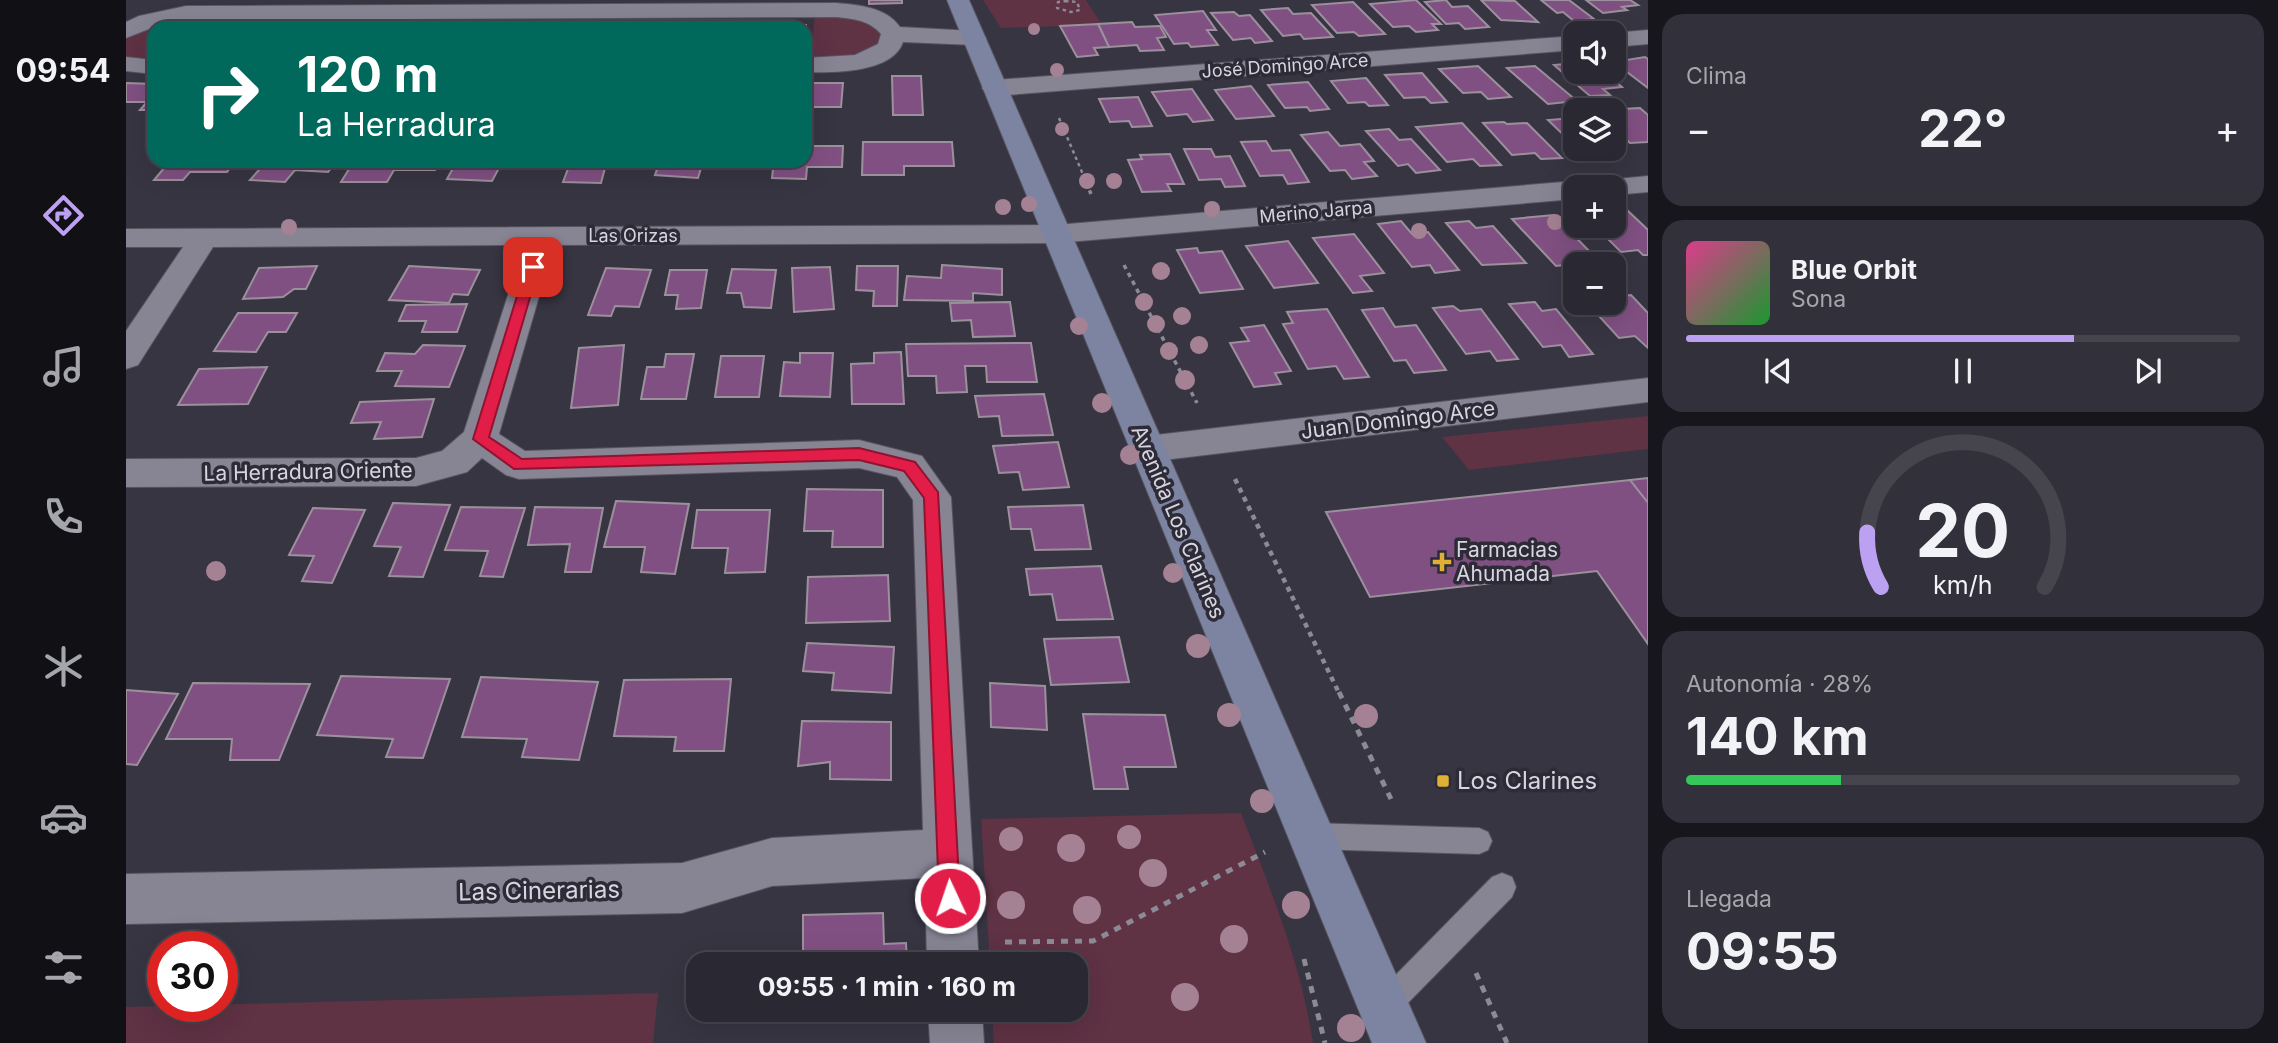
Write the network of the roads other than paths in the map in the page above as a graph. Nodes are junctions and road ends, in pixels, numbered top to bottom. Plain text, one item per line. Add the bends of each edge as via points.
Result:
1 (958, 0) edge
2 (126, 31) edge
3 (893, 34) junction
4 (1648, 37) edge
5 (974, 38) junction
6 (1626, 39) edge
7 (1563, 44) edge
8 (126, 64) edge
9 (812, 65) edge
10 (147, 66) edge
11 (995, 88) junction
12 (1648, 184) edge
13 (1626, 186) edge
14 (1563, 191) edge
15 (1056, 234) junction
16 (542, 236) junction
17 (126, 238) edge
18 (204, 238) junction
19 (126, 357) edge
20 (1648, 390) edge
21 (481, 439) junction
22 (1147, 449) junction
23 (126, 473) edge
24 (1311, 836) junction
25 (1479, 841) dead end
26 (947, 853) junction
27 (1502, 887) dead end
28 (126, 899) edge
29 (953, 952) edge
30 (1384, 1007) junction
31 (956, 1022) edge
32 (957, 1043) edge
33 (1399, 1043) edge

1 - 5 main road, Avenida Los Clarines
2 - 3 street via 147,21 186,13 836,10 870,15 889,26
3 - 5 street
3 - 9 street via 889,47 871,59
4 - 6 street
5 - 11 main road, Avenida Los Clarines
7 - 11 street, José Domingo Arce
8 - 10 street
11 - 15 main road, Avenida Los Clarines
12 - 13 street
14 - 15 street, Merino Jarpa
15 - 16 street, Las Orizas
15 - 22 main road, Avenida Los Clarines
16 - 18 street, Las Orizas
16 - 21 street
17 - 18 street, Las Orizas
18 - 19 street
20 - 22 street, Juan Domingo Arce
21 - 23 street, La Herradura Oriente via 454,463 416,472
21 - 26 street via 519,465 859,454 909,466 932,497
22 - 24 main road, Avenida Los Clarines
24 - 25 lane
24 - 30 main road, Avenida Los Clarines
26 - 28 street, Las Cinerarias via 772,862 682,888
26 - 29 street
27 - 30 lane
30 - 33 main road, Avenida Los Clarines
31 - 32 street

